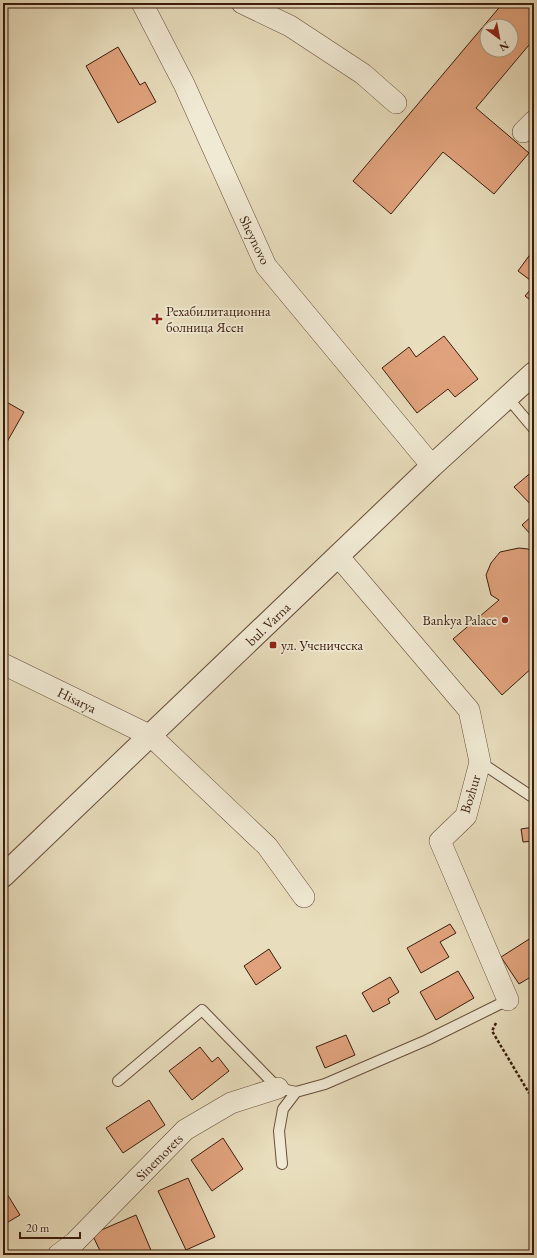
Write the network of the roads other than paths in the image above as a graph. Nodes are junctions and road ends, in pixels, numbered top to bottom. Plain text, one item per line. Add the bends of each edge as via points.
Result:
1 (142, 3) edge
2 (242, 3) edge
3 (396, 104) dead end
4 (534, 373) edge
5 (507, 397) junction
6 (534, 429) edge
7 (432, 466) junction
8 (338, 556) junction
9 (3, 664) edge
10 (151, 736) junction
11 (480, 762) junction
12 (534, 798) edge
13 (3, 876) edge
14 (304, 897) dead end
15 (508, 1000) joint
16 (118, 1081) dead end
17 (287, 1090) junction
18 (282, 1164) dead end
19 (58, 1255) edge

1 - 7 street, Sheynovo via 184,84 266,266
2 - 3 street via 290,26 363,74
4 - 5 street, bul. Varna
5 - 6 lane
5 - 7 street, bul. Varna
7 - 8 street, bul. Varna
8 - 10 street, bul. Varna
8 - 11 street, Bozhur via 470,710
9 - 10 street, Hisarya
10 - 13 street, bul. Varna
10 - 14 street, Hisarya via 267,846
11 - 12 lane
11 - 15 street, Bozhur via 466,816 440,840
15 - 17 lane via 427,1040 325,1084
16 - 17 lane via 202,1010
17 - 18 lane via 279,1131
17 - 19 street, Sinemorets via 231,1103 185,1130 74,1243

